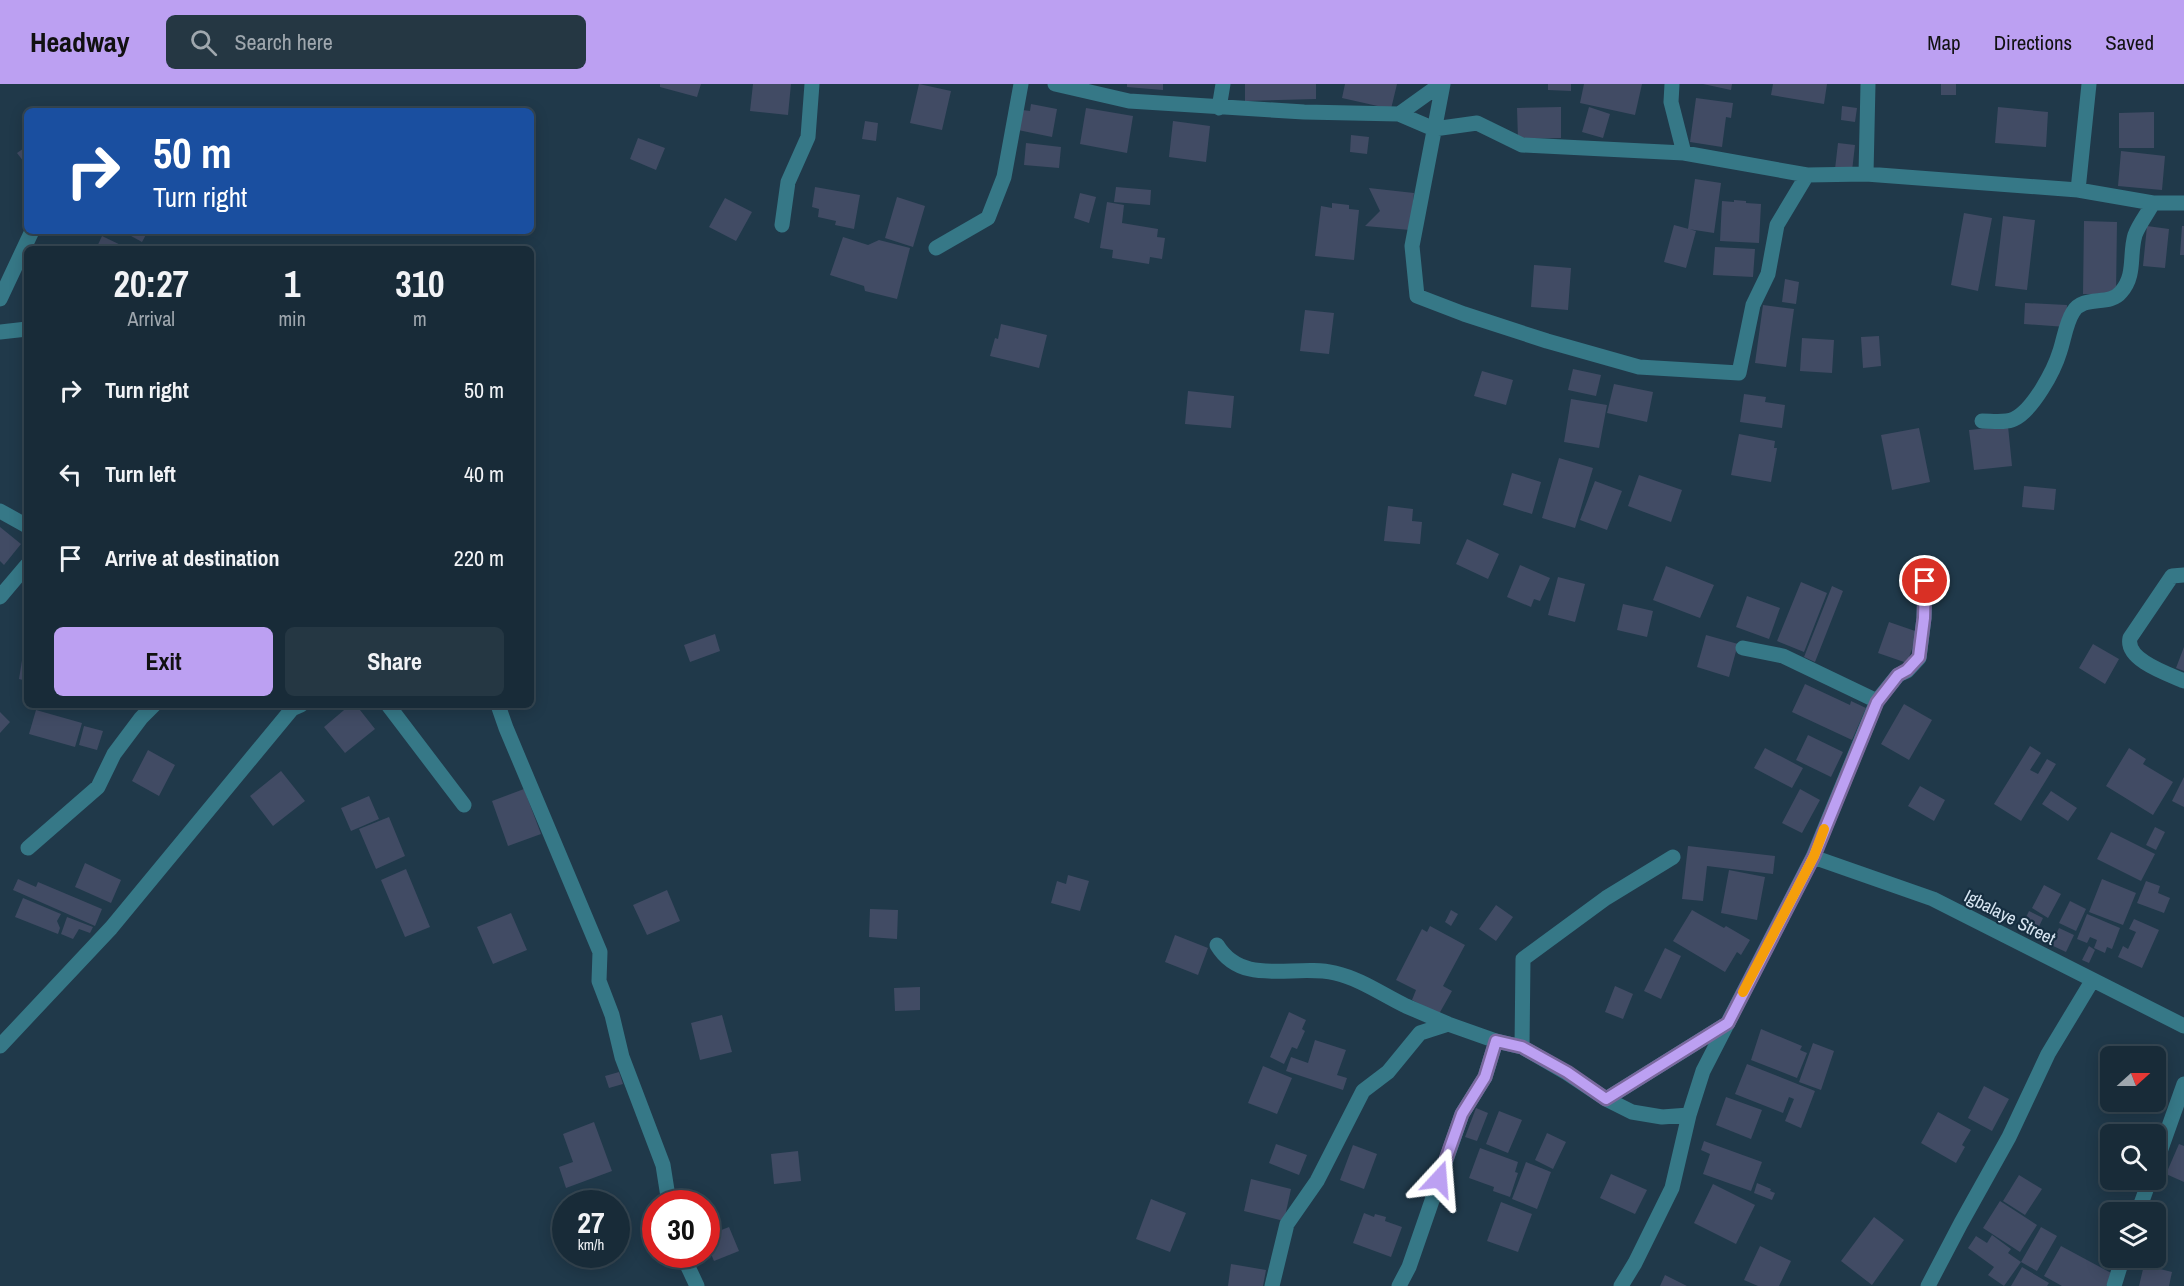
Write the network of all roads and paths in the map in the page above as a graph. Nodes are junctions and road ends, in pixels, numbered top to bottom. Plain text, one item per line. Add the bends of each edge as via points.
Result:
1 (812, 84) edge
2 (1021, 84) edge
3 (1055, 84) edge
4 (1223, 84) edge
5 (1442, 84) edge
6 (1672, 84) edge
7 (1868, 84) edge
8 (2089, 84) edge
9 (1219, 108) junction
10 (1399, 114) junction
11 (1434, 129) junction
12 (1684, 153) junction
13 (1866, 174) junction
14 (1807, 175) junction
15 (2078, 190) junction
16 (2153, 203) junction
17 (2184, 203) edge
18 (782, 225) dead end
19 (24, 248) edge
20 (936, 248) dead end
21 (0, 299) edge
22 (24, 329) edge
23 (0, 332) edge
24 (1982, 421) dead end
25 (0, 511) edge
26 (24, 524) edge
27 (24, 569) edge
28 (2184, 574) edge
29 (1925, 581) dead end
30 (0, 597) edge
31 (1743, 648) dead end
32 (2184, 681) edge
33 (1877, 702) junction
34 (151, 708) edge
35 (294, 708) edge
36 (390, 708) edge
37 (499, 708) edge
38 (464, 805) dead end
39 (28, 848) dead end
40 (1814, 856) junction
41 (1672, 857) dead end
42 (1217, 945) dead end
43 (2092, 981) junction
44 (1728, 1023) junction
45 (1449, 1024) junction
46 (2184, 1026) edge
47 (1496, 1041) junction
48 (0, 1046) edge
49 (1522, 1047) junction
50 (2184, 1084) edge
51 (1606, 1099) junction
52 (1689, 1115) junction
53 (2166, 1135) edge
54 (667, 1190) edge
55 (689, 1268) edge
56 (2120, 1268) edge
57 (697, 1286) edge
58 (1272, 1286) edge
59 (1399, 1286) edge
60 (1621, 1286) edge
61 (1928, 1286) edge
62 (2114, 1286) edge

1 - 18 street via 808,137 788,182
2 - 20 street via 1004,177 988,218
3 - 9 street via 1129,101
4 - 9 street
5 - 10 street
5 - 11 street
6 - 12 street via 1671,102
7 - 13 street
8 - 15 street
9 - 10 street
10 - 11 street
11 - 12 street via 1477,123 1522,146
11 - 14 street via 1412,246 1417,296 1639,367 1739,373 1753,305 1768,274 1777,225
12 - 14 street
13 - 14 street
13 - 15 street
15 - 16 street
16 - 17 street
16 - 24 street via 2135,235 2131,275 2122,292 2113,299 2078,305 2071,314 2056,363 2036,398 2016,418
19 - 21 street
22 - 23 street
25 - 26 street
27 - 30 street
28 - 32 street via 2172,576 2129,643 2143,662
29 - 33 street via 1919,657 1898,675
31 - 33 street via 1783,656
33 - 40 street
34 - 39 street via 114,754 98,787
35 - 48 street via 111,928
36 - 38 street
37 - 54 street via 600,952 599,981 622,1057 663,1165
40 - 43 street, Igbalaye Street via 1933,899
40 - 44 street
41 - 49 street via 1606,898 1522,959
42 - 45 street via 1234,964 1248,970 1335,973
43 - 46 street, Igbalaye Street
43 - 61 street via 2048,1054 2009,1137
44 - 51 street
44 - 52 street via 1703,1071
45 - 47 street
45 - 58 street via 1420,1033 1388,1072 1363,1092 1317,1181 1287,1224
47 - 49 street
47 - 59 street via 1485,1077 1462,1114
49 - 51 street
50 - 53 street
51 - 52 street via 1632,1112 1662,1117
52 - 60 street via 1672,1188
55 - 57 street
56 - 62 street

